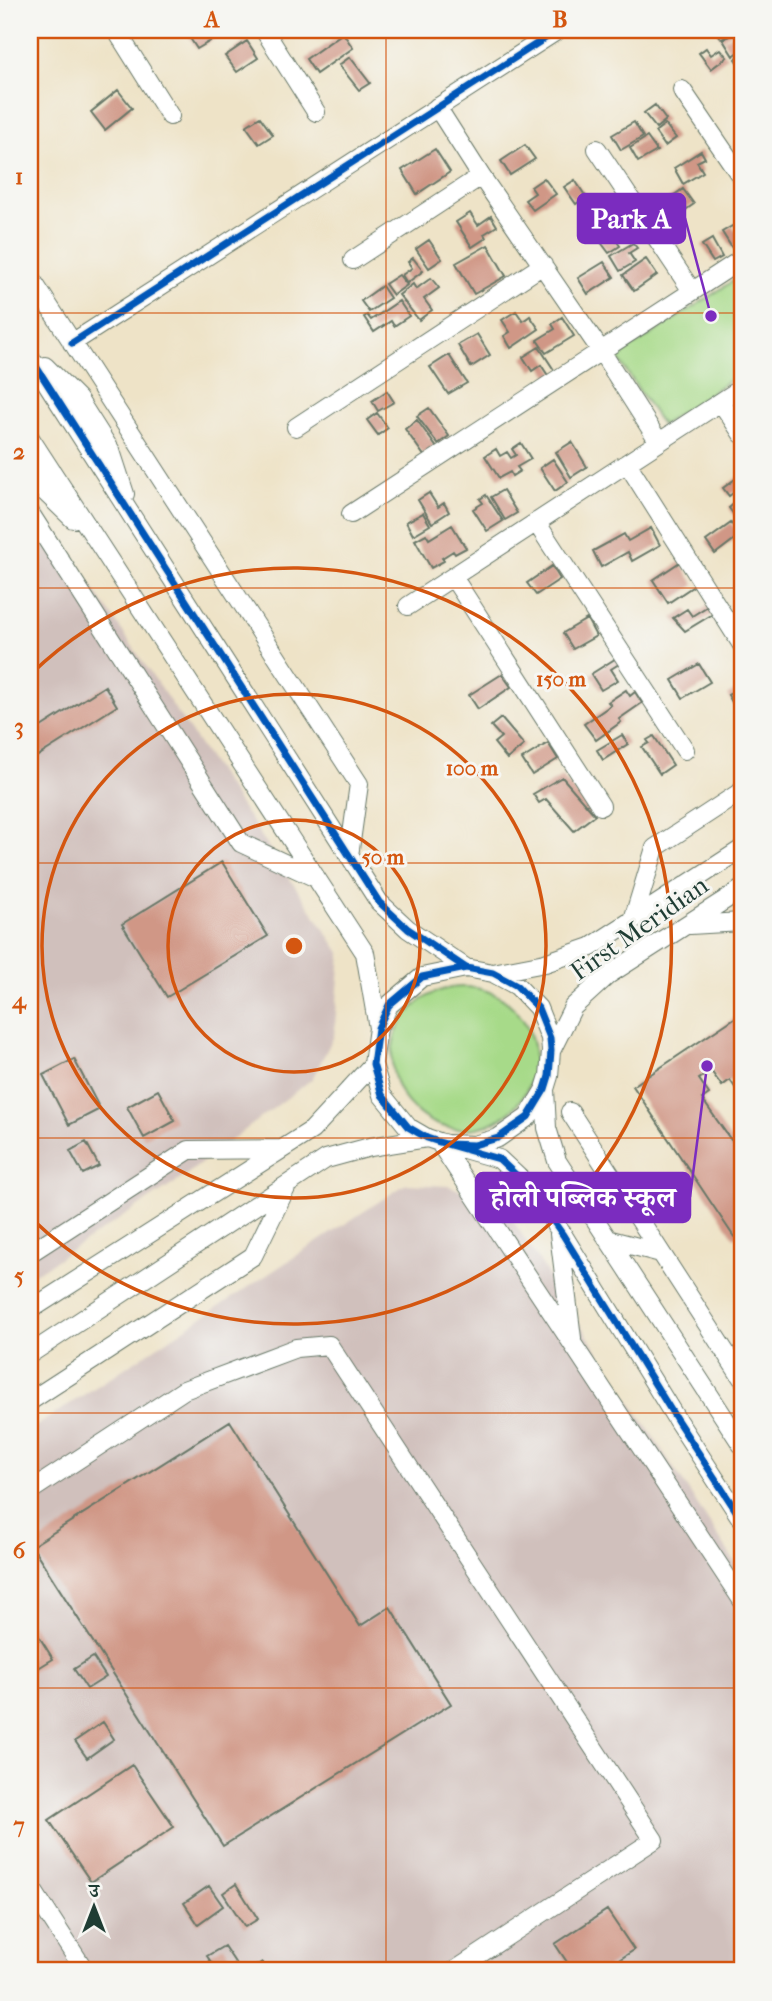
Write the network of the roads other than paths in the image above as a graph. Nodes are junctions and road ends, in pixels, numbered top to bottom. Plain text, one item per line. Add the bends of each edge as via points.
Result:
1 (116, 30) edge
2 (264, 30) edge
3 (558, 30) edge
4 (682, 90) dead end
5 (437, 107) junction
6 (316, 112) dead end
7 (170, 116) dead end
8 (597, 149) dead end
9 (481, 176) junction
10 (742, 178) edge
11 (742, 259) edge
12 (353, 260) dead end
13 (543, 265) junction
14 (30, 277) edge
15 (692, 291) junction
16 (72, 342) junction
17 (30, 351) edge
18 (601, 351) junction
19 (30, 357) edge
20 (742, 388) edge
21 (721, 402) junction
22 (296, 427) dead end
23 (742, 434) edge
24 (30, 438) edge
25 (659, 442) junction
26 (627, 463) junction
27 (30, 469) edge
28 (30, 513) edge
29 (351, 514) dead end
30 (132, 517) junction
31 (536, 522) junction
32 (98, 543) junction
33 (453, 577) junction
34 (408, 606) dead end
35 (742, 645) edge
36 (685, 750) dead end
37 (742, 791) edge
38 (601, 806) dead end
39 (742, 849) edge
40 (349, 856) junction
41 (316, 878) junction
42 (742, 889) edge
43 (633, 920) junction
44 (742, 922) edge
45 (686, 925) junction
46 (466, 968) junction
47 (493, 973) junction
48 (378, 1028) junction
49 (551, 1051) junction
50 (373, 1064) junction
51 (545, 1089) junction
52 (570, 1112) dead end
53 (438, 1141) junction
54 (282, 1149) junction
55 (288, 1184) junction
56 (559, 1230) junction
57 (607, 1239) junction
58 (30, 1253) edge
59 (662, 1253) junction
60 (30, 1310) edge
61 (573, 1342) junction
62 (30, 1354) edge
63 (742, 1378) edge
64 (707, 1392) junction
65 (30, 1401) edge
66 (742, 1429) edge
67 (742, 1445) edge
68 (30, 1491) edge
69 (742, 1520) edge
70 (742, 1600) edge
71 (30, 1886) edge
72 (85, 1971) edge
73 (454, 1971) edge

1 - 7 street
2 - 6 street
3 - 5 street
4 - 10 street
5 - 9 street
5 - 16 street
8 - 15 street
9 - 12 street
9 - 13 street
11 - 15 street
13 - 18 street
13 - 22 street
14 - 16 street
15 - 18 street
16 - 40 street via 359,784
17 - 30 street via 78,399 111,451
18 - 25 street
18 - 29 street
19 - 30 street
20 - 21 street
21 - 23 street
21 - 25 street
24 - 32 street
25 - 26 street
26 - 31 street
26 - 35 street
27 - 32 street via 43,490
28 - 41 street via 240,843
30 - 40 street
31 - 33 street
31 - 36 street
32 - 41 street
33 - 34 street
33 - 38 street
37 - 43 street via 655,848
39 - 43 street, First Meridian
40 - 46 street via 379,902 408,929
41 - 48 street via 365,953
42 - 45 street, First Meridian
43 - 47 street, First Meridian via 591,947 545,963
44 - 45 street
45 - 49 street, First Meridian via 608,975 573,1007
46 - 47 street
46 - 48 street via 422,977 389,1005
47 - 49 street via 517,986 538,1008
48 - 50 street
49 - 51 street
50 - 53 street via 382,1096 408,1127
50 - 54 street via 312,1130
51 - 53 street via 528,1117 498,1138 474,1145
51 - 57 street via 547,1128 557,1161
52 - 59 street
53 - 55 street via 370,1147 326,1159
53 - 56 street via 499,1159 530,1188
53 - 61 street
54 - 58 street via 189,1150
54 - 60 street
55 - 62 street
55 - 65 street via 253,1256
56 - 61 street
56 - 69 street
57 - 59 street
57 - 64 street
59 - 63 street
61 - 70 street
64 - 66 street
64 - 67 street
68 - 73 street via 184,1390 296,1348 329,1345 654,1840
71 - 72 street

